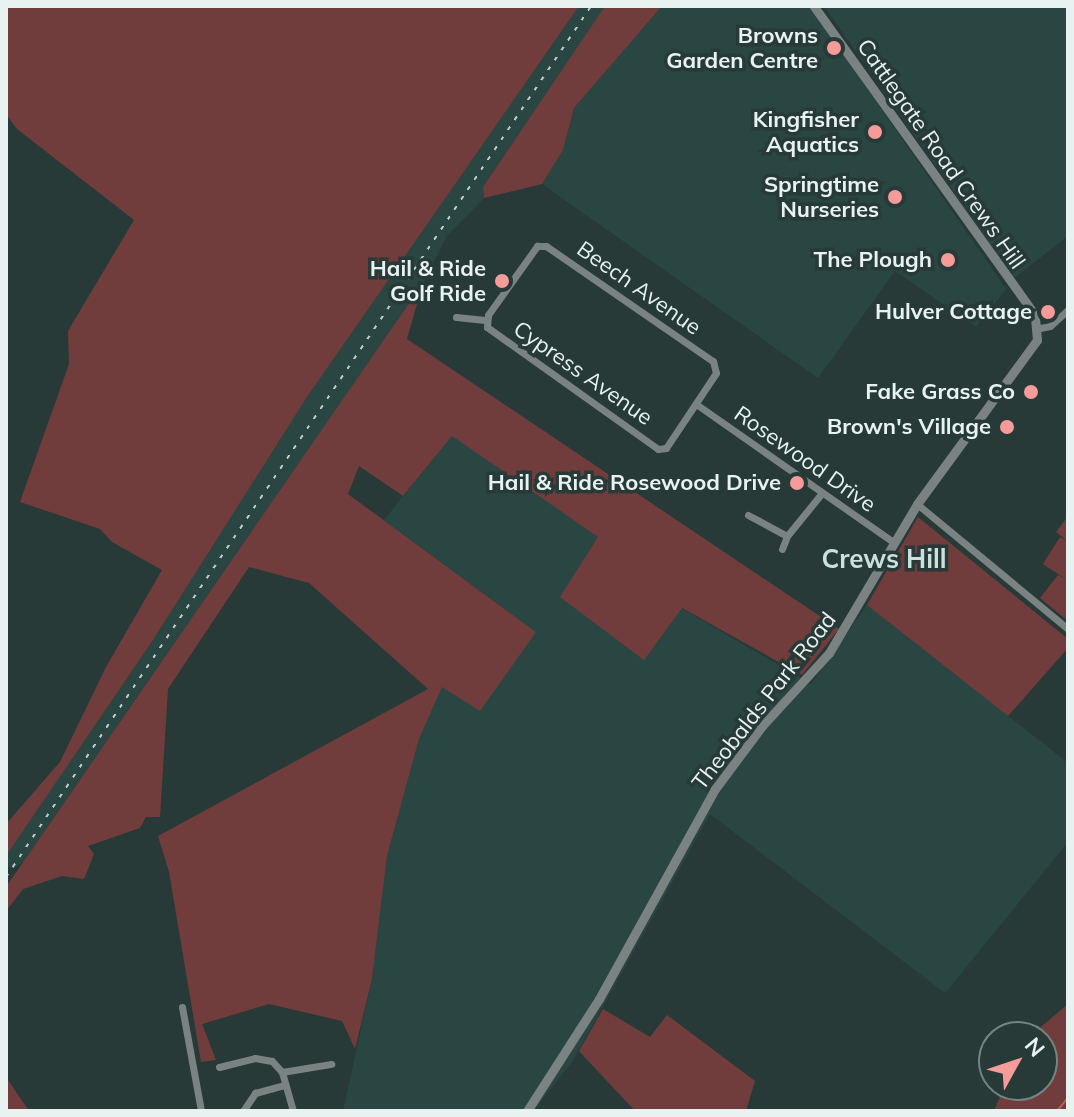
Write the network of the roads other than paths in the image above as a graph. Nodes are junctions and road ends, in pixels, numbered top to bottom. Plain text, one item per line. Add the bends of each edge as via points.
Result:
1 (814, 6) edge
2 (1068, 310) edge
3 (456, 317) dead end
4 (485, 320) junction
5 (1039, 325) junction
6 (696, 404) junction
7 (822, 493) junction
8 (917, 504) junction
9 (748, 515) dead end
10 (787, 536) junction
11 (893, 542) junction
12 (782, 549) dead end
13 (1068, 629) edge
14 (182, 1007) dead end
15 (331, 1064) dead end
16 (219, 1067) dead end
17 (282, 1072) junction
18 (284, 1085) junction
19 (201, 1111) edge
20 (243, 1111) edge
21 (293, 1111) edge
22 (527, 1111) edge

1 - 5 street, Cattlegate Road Crews Hill
2 - 5 street via 1050,326
3 - 4 street
4 - 6 street, Cypress Avenue via 487,327 658,449 666,448
4 - 6 street, Beech Avenue via 537,246 546,246 717,368
5 - 8 street, Theobalds Park Road via 1028,354
6 - 7 street, Rosewood Drive
7 - 10 street
7 - 11 street, Rosewood Drive
8 - 11 street, Theobalds Park Road
8 - 13 street
9 - 10 street
10 - 12 street
11 - 22 street, Theobalds Park Road via 829,653 762,726 715,789 599,999
14 - 19 street
15 - 17 street
16 - 17 street via 255,1058 272,1061
17 - 18 street
18 - 20 street via 255,1093
18 - 21 street

